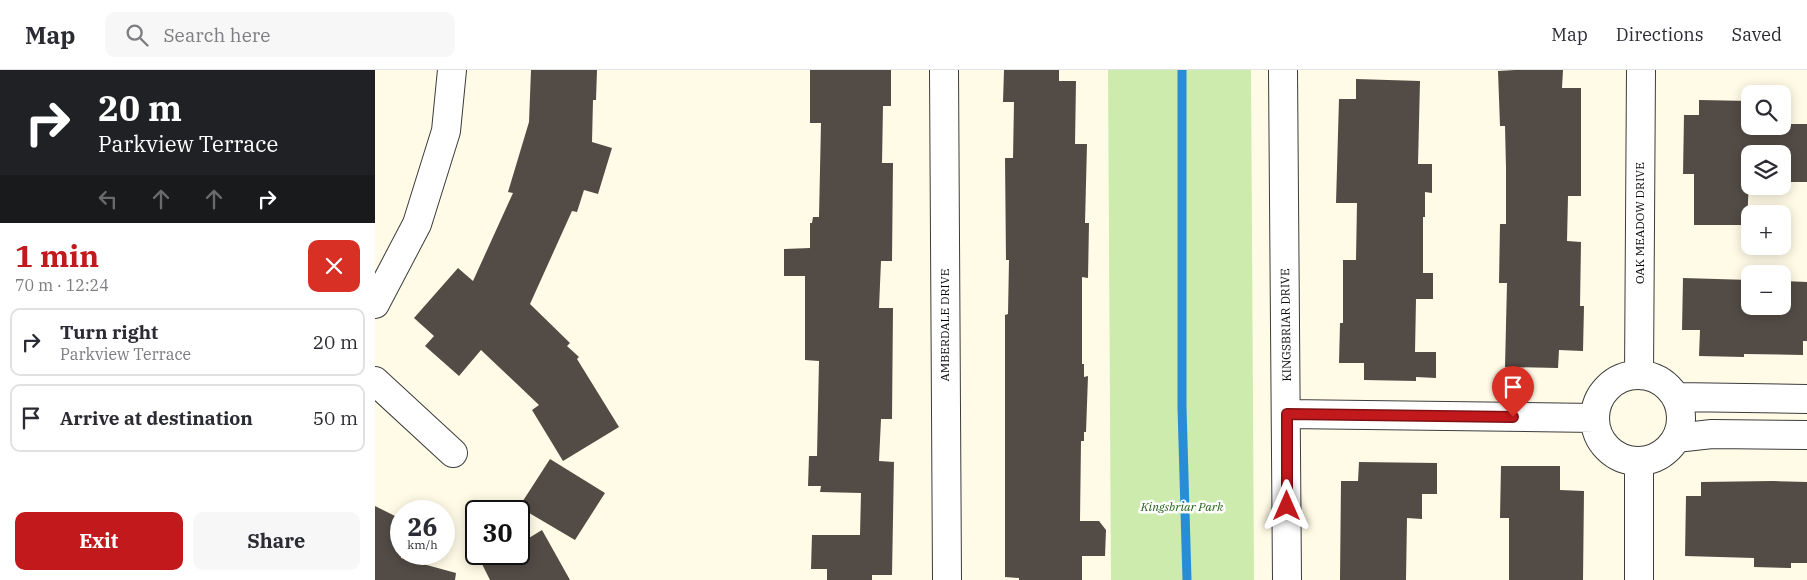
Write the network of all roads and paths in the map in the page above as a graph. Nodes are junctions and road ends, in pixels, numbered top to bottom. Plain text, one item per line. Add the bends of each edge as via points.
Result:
1 (452, 70) edge
2 (944, 70) edge
3 (1283, 70) edge
4 (1641, 70) edge
5 (375, 304) edge
6 (1639, 375) junction
7 (375, 381) edge
8 (1676, 398) junction
9 (1807, 398) edge
10 (1287, 414) junction
11 (1595, 418) junction
12 (1807, 435) edge
13 (1676, 438) junction
14 (453, 453) dead end
15 (1639, 462) junction
16 (947, 580) edge
17 (1287, 580) edge
18 (1639, 580) edge

1 - 5 street via 446,131 417,224
2 - 16 street, AMBERDALE DRIVE
3 - 10 street, KINGSBRIAR DRIVE
4 - 6 street, OAK MEADOW DRIVE
6 - 8 street via 1662,382
6 - 11 street via 1621,379 1607,388 1598,403
7 - 14 street
8 - 9 street
8 - 13 street via 1681,409 1681,426
10 - 11 street
10 - 17 street, KINGSBRIAR DRIVE
11 - 15 street via 1599,436 1608,449 1622,459
12 - 13 street via 1712,434
13 - 15 street via 1663,454
15 - 18 street

